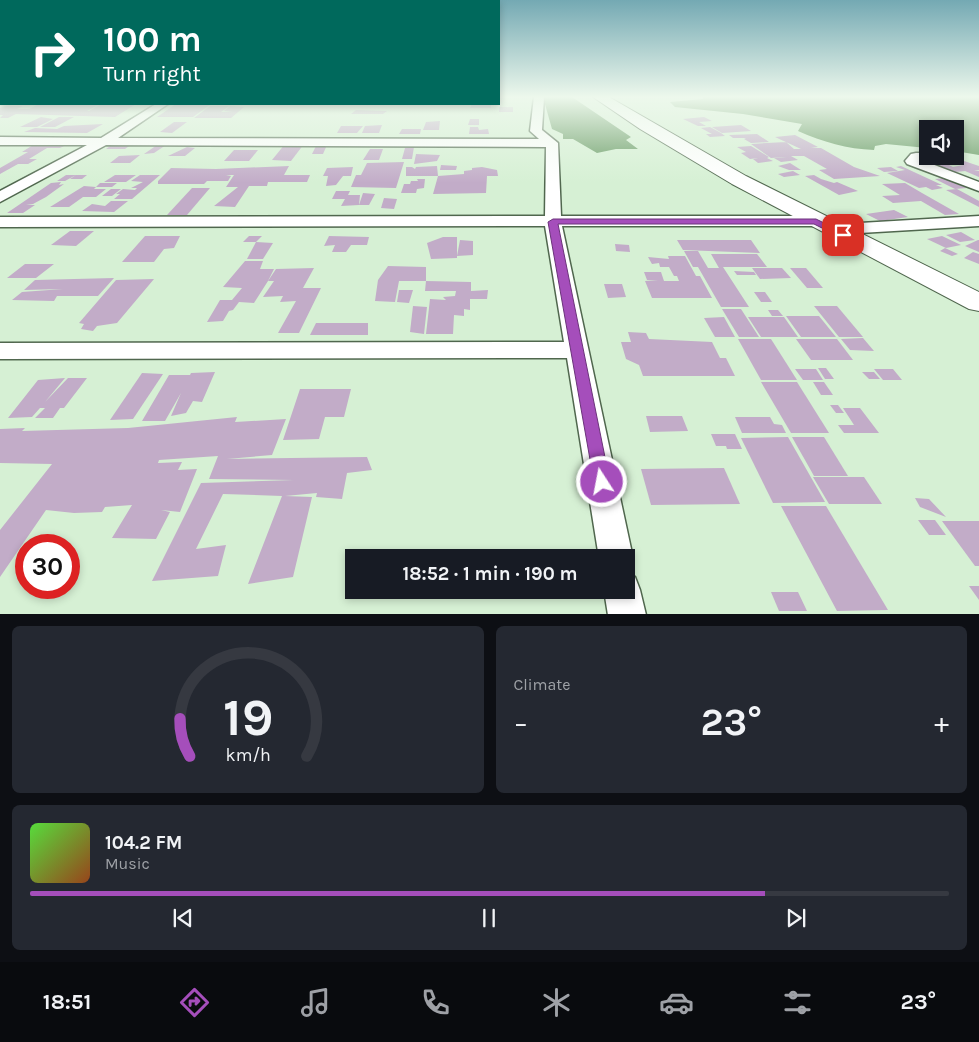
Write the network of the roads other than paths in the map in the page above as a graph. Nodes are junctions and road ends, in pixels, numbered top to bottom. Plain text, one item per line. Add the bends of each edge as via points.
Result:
1 (128, 126) edge
2 (536, 126) edge
3 (646, 126) edge
4 (667, 126) edge
5 (0, 141) edge
6 (104, 141) junction
7 (552, 143) junction
8 (919, 158) edge
9 (919, 164) edge
10 (922, 165) edge
11 (979, 187) edge
12 (0, 197) edge
13 (979, 221) edge
14 (0, 222) edge
15 (553, 222) junction
16 (816, 222) junction
17 (955, 222) junction
18 (860, 228) junction
19 (979, 231) edge
20 (979, 285) edge
21 (979, 303) edge
22 (577, 350) junction
23 (0, 351) edge
24 (614, 549) edge
25 (624, 599) edge
26 (627, 614) edge

1 - 6 street
2 - 7 street via 536,131
3 - 16 main road
4 - 18 main road
5 - 6 street
6 - 7 street
6 - 12 street
7 - 15 street
8 - 9 street via 912,161
10 - 11 street
13 - 17 street
14 - 15 street
15 - 16 street
15 - 22 street
16 - 21 main road
17 - 18 street
17 - 19 street
18 - 20 main road
22 - 23 street
22 - 24 street
25 - 26 street

